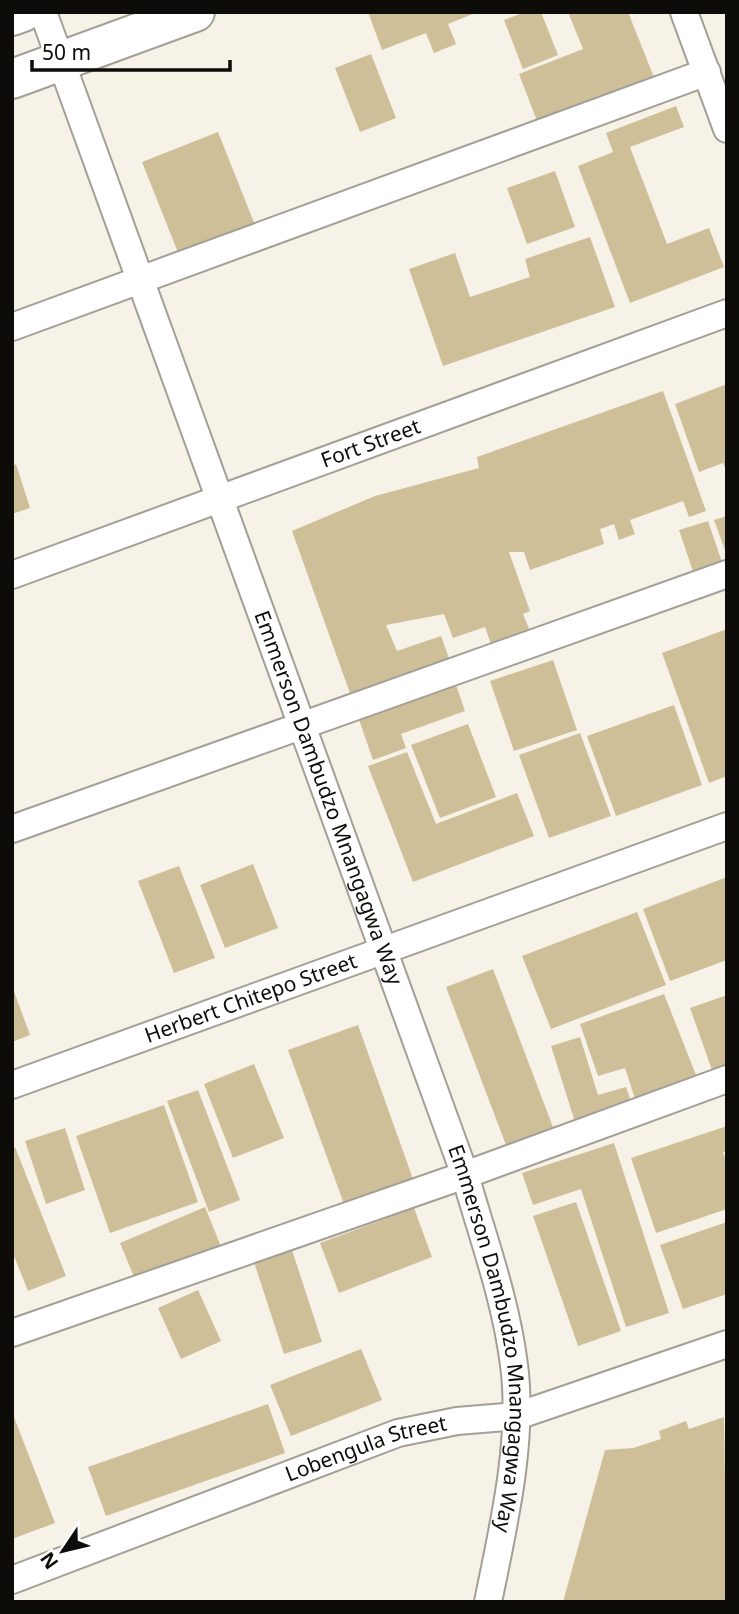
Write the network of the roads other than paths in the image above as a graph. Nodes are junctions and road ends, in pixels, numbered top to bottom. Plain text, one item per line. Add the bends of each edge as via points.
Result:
1 (23, 12) edge
2 (43, 12) edge
3 (195, 12) edge
4 (684, 12) edge
5 (12, 16) edge
6 (61, 61) junction
7 (707, 72) junction
8 (12, 79) edge
9 (727, 129) edge
10 (140, 280) junction
11 (727, 313) edge
12 (12, 327) edge
13 (219, 499) junction
14 (727, 574) edge
15 (12, 575) edge
16 (302, 725) junction
17 (727, 826) edge
18 (12, 829) edge
19 (383, 950) junction
20 (727, 1079) edge
21 (12, 1085) edge
22 (465, 1175) junction
23 (12, 1333) edge
24 (727, 1344) edge
25 (517, 1416) junction
26 (12, 1580) edge
27 (488, 1602) edge

1 - 5 highway
2 - 6 street, Emmerson Dambudzo Mnangagwa Way
3 - 6 highway
4 - 7 street
6 - 8 highway
6 - 10 street, Emmerson Dambudzo Mnangagwa Way
7 - 9 street
7 - 10 street
10 - 12 street
10 - 13 street, Emmerson Dambudzo Mnangagwa Way
11 - 13 street, Fort Street
13 - 15 street, Fort Street
13 - 16 street, Emmerson Dambudzo Mnangagwa Way
14 - 16 street
16 - 18 street
16 - 19 street, Emmerson Dambudzo Mnangagwa Way
17 - 19 street, Herbert Chitepo Street
19 - 21 street, Herbert Chitepo Street
19 - 22 street, Emmerson Dambudzo Mnangagwa Way
20 - 22 street
22 - 23 street
22 - 25 street, Emmerson Dambudzo Mnangagwa Way via 505,1311
24 - 25 street, Lobengula Street
25 - 26 street, Lobengula Street via 457,1421 398,1433
25 - 27 street, Emmerson Dambudzo Mnangagwa Way

